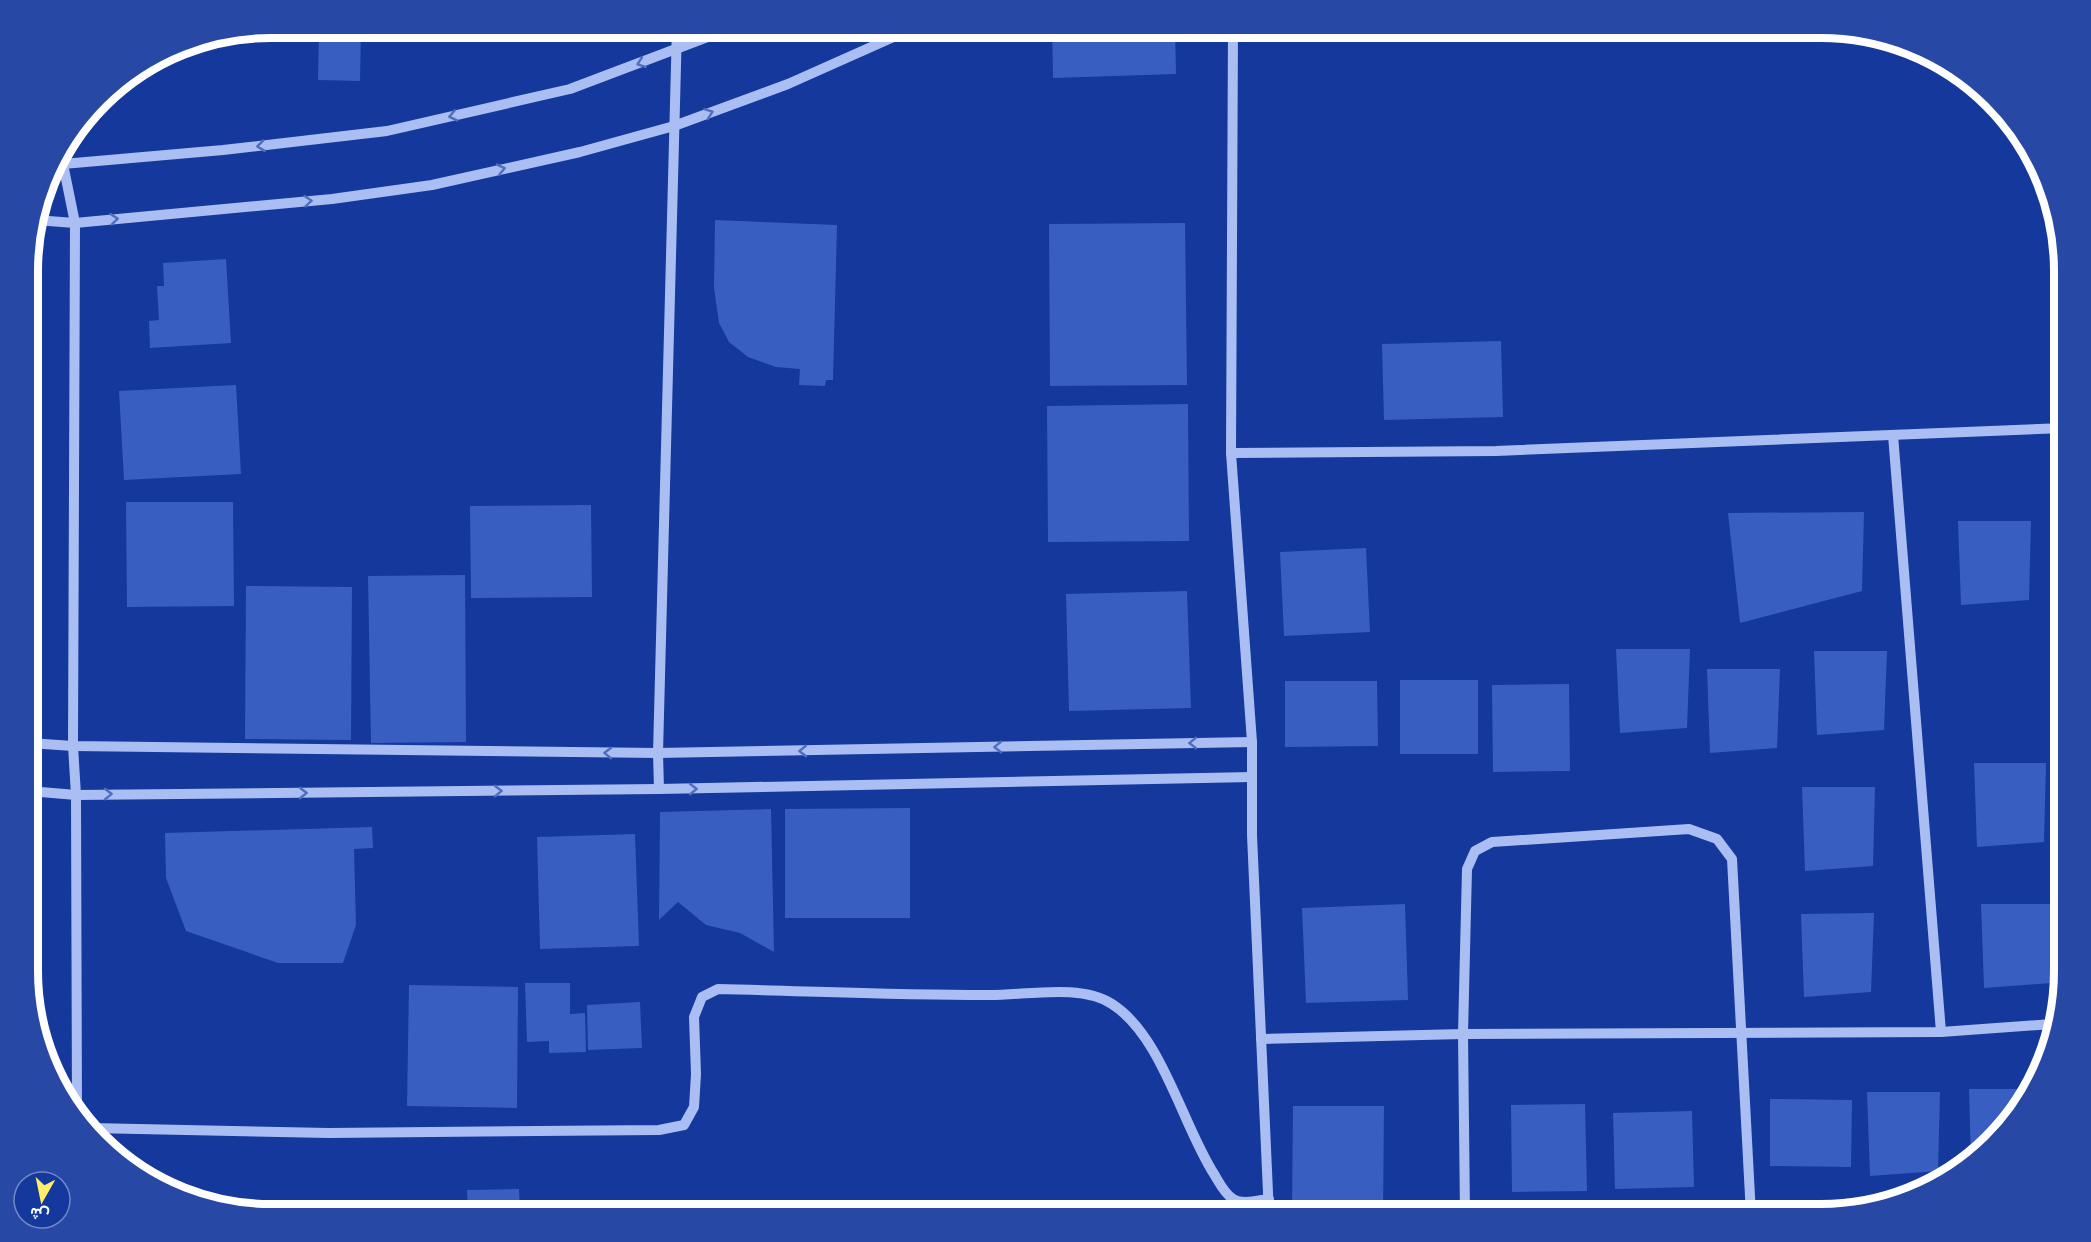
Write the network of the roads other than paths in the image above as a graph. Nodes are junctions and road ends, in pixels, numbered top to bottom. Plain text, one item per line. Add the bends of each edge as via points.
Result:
1 (677, 38) edge
2 (707, 38) edge
3 (891, 38) edge
4 (1233, 38) edge
5 (677, 50) junction
6 (674, 126) junction
7 (65, 162) edge
8 (60, 171) edge
9 (43, 221) edge
10 (75, 223) junction
11 (2054, 428) edge
12 (1893, 435) junction
13 (1231, 453) junction
14 (1252, 742) junction
15 (38, 744) edge
16 (73, 746) junction
17 (658, 753) junction
18 (1252, 777) junction
19 (659, 789) junction
20 (38, 792) edge
21 (76, 795) junction
22 (2048, 1024) edge
23 (1741, 1032) junction
24 (1941, 1032) junction
25 (1463, 1034) junction
26 (1261, 1039) junction
27 (77, 1101) edge
28 (98, 1128) edge
29 (1269, 1199) junction
30 (1269, 1204) edge
31 (1465, 1204) edge
32 (1750, 1204) edge

1 - 5 street
2 - 5 street
6 -> 3 street via 788,84
4 - 13 street
5 - 6 street
5 -> 7 street via 570,89 387,131
10 -> 6 street via 332,199 432,185
6 - 17 street
8 - 10 street
9 - 10 street
10 - 16 street
11 - 12 street
12 - 13 street via 1496,451
12 - 24 street
13 - 14 street
14 -> 17 street
14 - 18 street
15 - 16 street
17 -> 16 street
16 - 21 street
17 - 19 street
19 -> 18 street
18 - 26 street
21 -> 19 street
20 - 21 street
21 - 27 street
22 - 24 street
23 - 24 street
23 - 25 street
23 - 25 street via 1732,859 1717,839 1689,829 1492,842 1475,851 1467,869
23 - 32 street
25 - 26 street
25 - 31 street
26 - 29 street
28 - 29 street via 329,1133 659,1130 684,1125 694,1107 694,1017 702,997 718,989 1085,994 1111,1003 1136,1026 1161,1064 1201,1153 1227,1194 1240,1202
29 - 30 street

